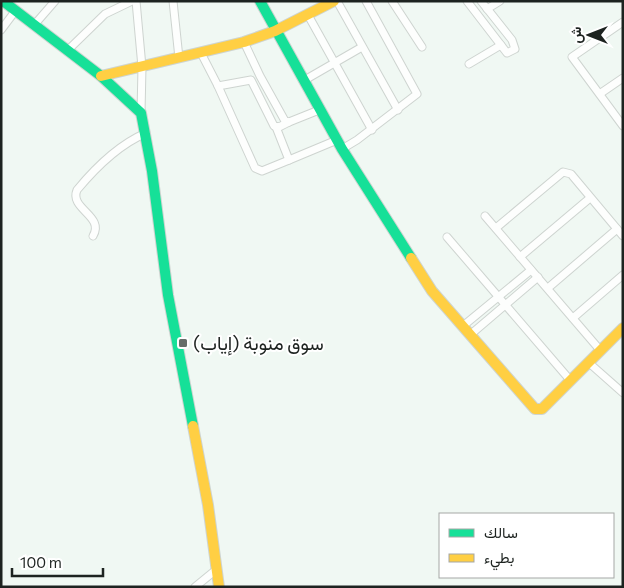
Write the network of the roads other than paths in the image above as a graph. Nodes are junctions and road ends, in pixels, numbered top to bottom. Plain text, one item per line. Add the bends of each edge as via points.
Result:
1 (55, 1) edge
2 (132, 1) edge
3 (136, 1) edge
4 (172, 1) edge
5 (260, 1) edge
6 (336, 1) edge
7 (366, 1) edge
8 (392, 1) edge
9 (467, 1) edge
10 (481, 1) edge
11 (500, 1) edge
12 (11, 4) edge
13 (488, 10) junction
14 (308, 15) junction
15 (623, 22) edge
16 (35, 24) junction
17 (1, 30) edge
18 (275, 31) junction
19 (244, 42) junction
20 (501, 46) junction
21 (362, 47) junction
22 (422, 47) dead end
23 (68, 50) junction
24 (201, 53) junction
25 (179, 58) junction
26 (335, 62) junction
27 (469, 64) dead end
28 (142, 67) junction
29 (101, 76) junction
30 (260, 76) junction
31 (623, 78) edge
32 (251, 80) junction
33 (304, 82) junction
34 (218, 86) junction
35 (600, 93) junction
36 (319, 110) junction
37 (398, 110) junction
38 (141, 113) junction
39 (289, 122) junction
40 (623, 126) edge
41 (276, 127) junction
42 (372, 130) junction
43 (146, 133) junction
44 (339, 145) junction
45 (289, 160) junction
46 (590, 198) junction
47 (485, 216) dead end
48 (496, 228) junction
49 (617, 229) junction
50 (93, 236) dead end
51 (623, 236) edge
52 (446, 237) dead end
53 (520, 257) junction
54 (531, 270) junction
55 (623, 275) edge
56 (538, 277) junction
57 (548, 288) junction
58 (499, 297) junction
59 (505, 305) junction
60 (572, 318) junction
61 (463, 326) junction
62 (623, 328) edge
63 (470, 335) junction
64 (600, 350) junction
65 (588, 362) junction
66 (570, 380) junction
67 (623, 393) edge
68 (218, 569) junction
69 (194, 587) edge
70 (219, 587) edge

1 - 16 street
2 - 23 street via 105,14
3 - 28 street
4 - 25 street
5 - 18 street
6 - 14 street
6 - 21 street
7 - 37 street via 417,92
8 - 22 street
9 - 20 street
10 - 13 street
11 - 13 street
12 - 16 street
12 - 17 street
13 - 20 street via 516,47 508,52
14 - 18 street
14 - 26 street
15 - 35 street via 572,57
16 - 23 street
18 - 19 street
18 - 33 street
19 - 24 street
19 - 30 street
20 - 27 street
21 - 26 street
21 - 37 street
23 - 29 street
24 - 25 street
24 - 34 street
25 - 28 street
26 - 33 street
26 - 42 street
28 - 29 street
28 - 38 street
29 - 38 street
30 - 32 street
30 - 39 street via 283,118
31 - 35 street
32 - 34 street
32 - 41 street
33 - 36 street
34 - 45 street via 256,168 262,171
35 - 40 street
36 - 39 street
36 - 44 street
37 - 42 street
38 - 43 street
39 - 41 street
41 - 45 street
42 - 44 street
43 - 50 street via 129,141 104,161 77,190 77,202 94,223 96,230
43 - 68 street via 168,295
44 - 45 street
44 - 61 street via 432,291
46 - 48 street via 571,174 564,172
46 - 49 street
46 - 53 street
47 - 48 street
48 - 53 street
49 - 51 street
49 - 57 street
52 - 58 street
53 - 54 street
54 - 56 street
54 - 58 street
55 - 60 street
56 - 57 street
56 - 59 street
57 - 60 street
58 - 59 street
58 - 61 street
59 - 63 street
59 - 66 street
60 - 64 street
61 - 63 street
62 - 64 street
63 - 66 street via 535,409 542,409
64 - 65 street
65 - 66 street
65 - 67 street
68 - 69 street
68 - 70 street

